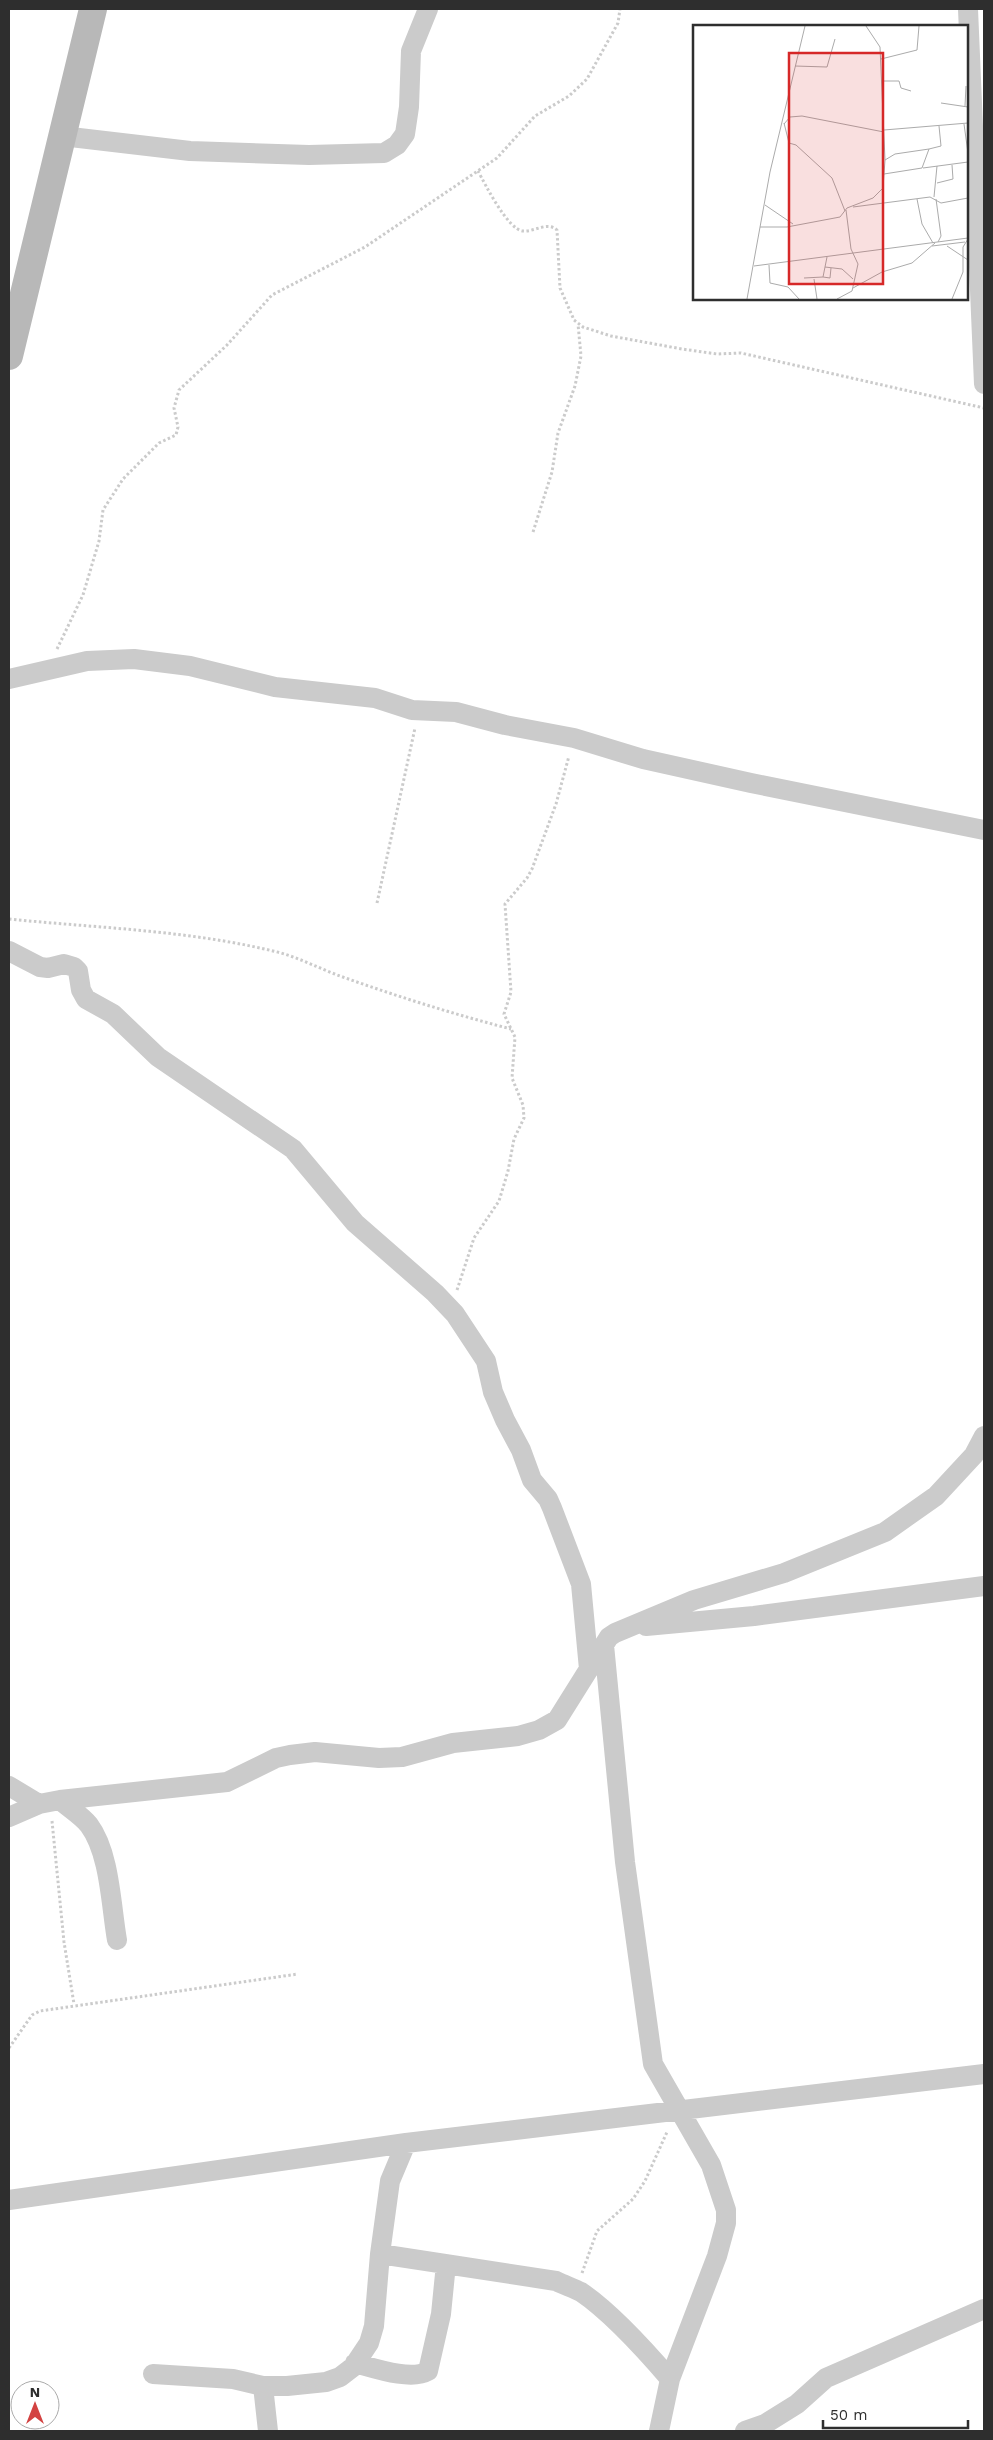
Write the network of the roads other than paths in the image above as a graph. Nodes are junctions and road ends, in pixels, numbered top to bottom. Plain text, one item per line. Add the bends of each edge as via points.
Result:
1 (93, 9) edge
2 (428, 9) edge
3 (968, 9) edge
4 (977, 52) edge
5 (62, 136) junction
6 (983, 298) edge
7 (9, 356) edge
8 (984, 384) edge
9 (9, 679) edge
10 (984, 830) edge
11 (9, 951) edge
12 (984, 1436) edge
13 (984, 1586) edge
14 (626, 1628) junction
15 (604, 1645) junction
16 (589, 1669) junction
17 (9, 1786) edge
18 (50, 1802) junction
19 (9, 1817) edge
20 (116, 1940) dead end
21 (984, 2074) edge
22 (675, 2109) junction
23 (406, 2143) junction
24 (9, 2200) edge
25 (380, 2254) junction
26 (446, 2264) junction
27 (984, 2309) edge
28 (356, 2363) junction
29 (153, 2374) dead end
30 (670, 2379) junction
31 (263, 2386) junction
32 (268, 2431) edge
33 (659, 2431) edge
34 (745, 2431) edge

1 - 5 street
2 - 5 street via 411,52 405,134 397,145 384,153 190,151
3 - 4 street
4 - 6 street
5 - 7 street
6 - 8 street
9 - 10 street via 87,662 134,659 190,666 274,686 375,698 419,710 456,712 574,738 643,759 751,784
11 - 16 street via 40,967 64,964 74,967 86,999 113,1014 158,1057 292,1149 356,1223 451,1310 486,1361 493,1392 532,1480 550,1504 581,1584
12 - 14 street via 974,1455 936,1496 886,1532 784,1573 694,1600
13 - 14 street via 754,1616
14 - 15 street via 609,1637
15 - 16 street
15 - 22 street via 625,1862 648,2039 653,2064
16 - 18 street via 557,1720 518,1736 453,1743 402,1758 315,1752 290,1755 276,1758 227,1782
17 - 18 street
18 - 19 street
18 - 20 street via 88,1824 96,1837 103,1857
21 - 22 street via 765,2102
22 - 23 street
22 - 30 street via 711,2165 724,2199 726,2217 717,2256
23 - 24 street
23 - 25 street via 390,2181
25 - 26 street
25 - 28 street via 374,2326 369,2343
26 - 28 street via 441,2314 428,2371 414,2375
26 - 30 street via 556,2281 580,2292 643,2348
27 - 34 street via 826,2378 798,2404 765,2424
28 - 31 street via 340,2377 326,2382
29 - 31 street via 226,2378
30 - 33 street
31 - 32 street

